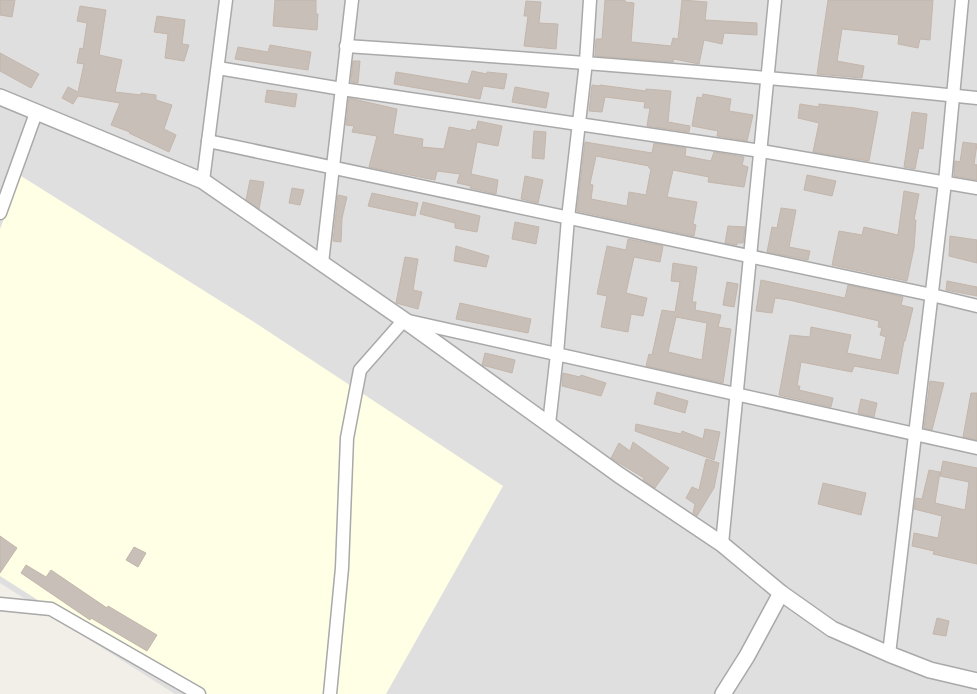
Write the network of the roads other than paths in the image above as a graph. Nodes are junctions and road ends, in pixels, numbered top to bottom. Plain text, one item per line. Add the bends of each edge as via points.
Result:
1 (226, 0) edge
2 (352, 0) edge
3 (590, 0) edge
4 (776, 0) edge
5 (962, 0) edge
6 (346, 46) junction
7 (586, 62) junction
8 (218, 68) junction
9 (768, 77) junction
10 (342, 89) junction
11 (954, 96) junction
12 (0, 97) edge
13 (977, 98) edge
14 (36, 113) junction
15 (579, 125) junction
16 (208, 141) junction
17 (761, 151) junction
18 (334, 167) junction
19 (203, 181) junction
20 (945, 182) junction
21 (977, 188) edge
22 (0, 213) edge
23 (568, 218) junction
24 (750, 258) junction
25 (322, 264) junction
26 (932, 295) junction
27 (977, 306) edge
28 (404, 320) junction
29 (557, 354) junction
30 (737, 394) junction
31 (549, 424) junction
32 (914, 434) junction
33 (977, 448) edge
34 (722, 544) junction
35 (781, 593) junction
36 (0, 604) edge
37 (889, 654) junction
38 (977, 681) edge
39 (199, 694) edge
40 (330, 694) edge
41 (723, 694) edge

1 - 8 street
2 - 6 street
3 - 7 street
4 - 9 street
5 - 11 street
6 - 7 street
6 - 10 street
7 - 9 street
7 - 15 street
8 - 10 street
8 - 16 street
9 - 11 street
9 - 17 street
10 - 15 street
10 - 18 street
11 - 13 street
11 - 20 street
12 - 14 street
14 - 19 street
14 - 22 street
15 - 17 street
15 - 23 street
16 - 18 street
16 - 19 street
17 - 20 street
17 - 24 street
18 - 23 street
18 - 25 street
19 - 25 street
20 - 21 street
20 - 26 street
23 - 24 street
23 - 29 street
24 - 26 street
24 - 30 street
25 - 28 street
26 - 27 street
26 - 32 street
28 - 29 street
28 - 31 street
28 - 40 street via 360,370 347,438 342,568
29 - 30 street
29 - 31 street
30 - 32 street
30 - 34 street
31 - 34 street
32 - 33 street
32 - 37 street
34 - 35 street
35 - 37 street via 832,629
35 - 41 street
36 - 39 street via 51,609
37 - 38 street via 930,670

